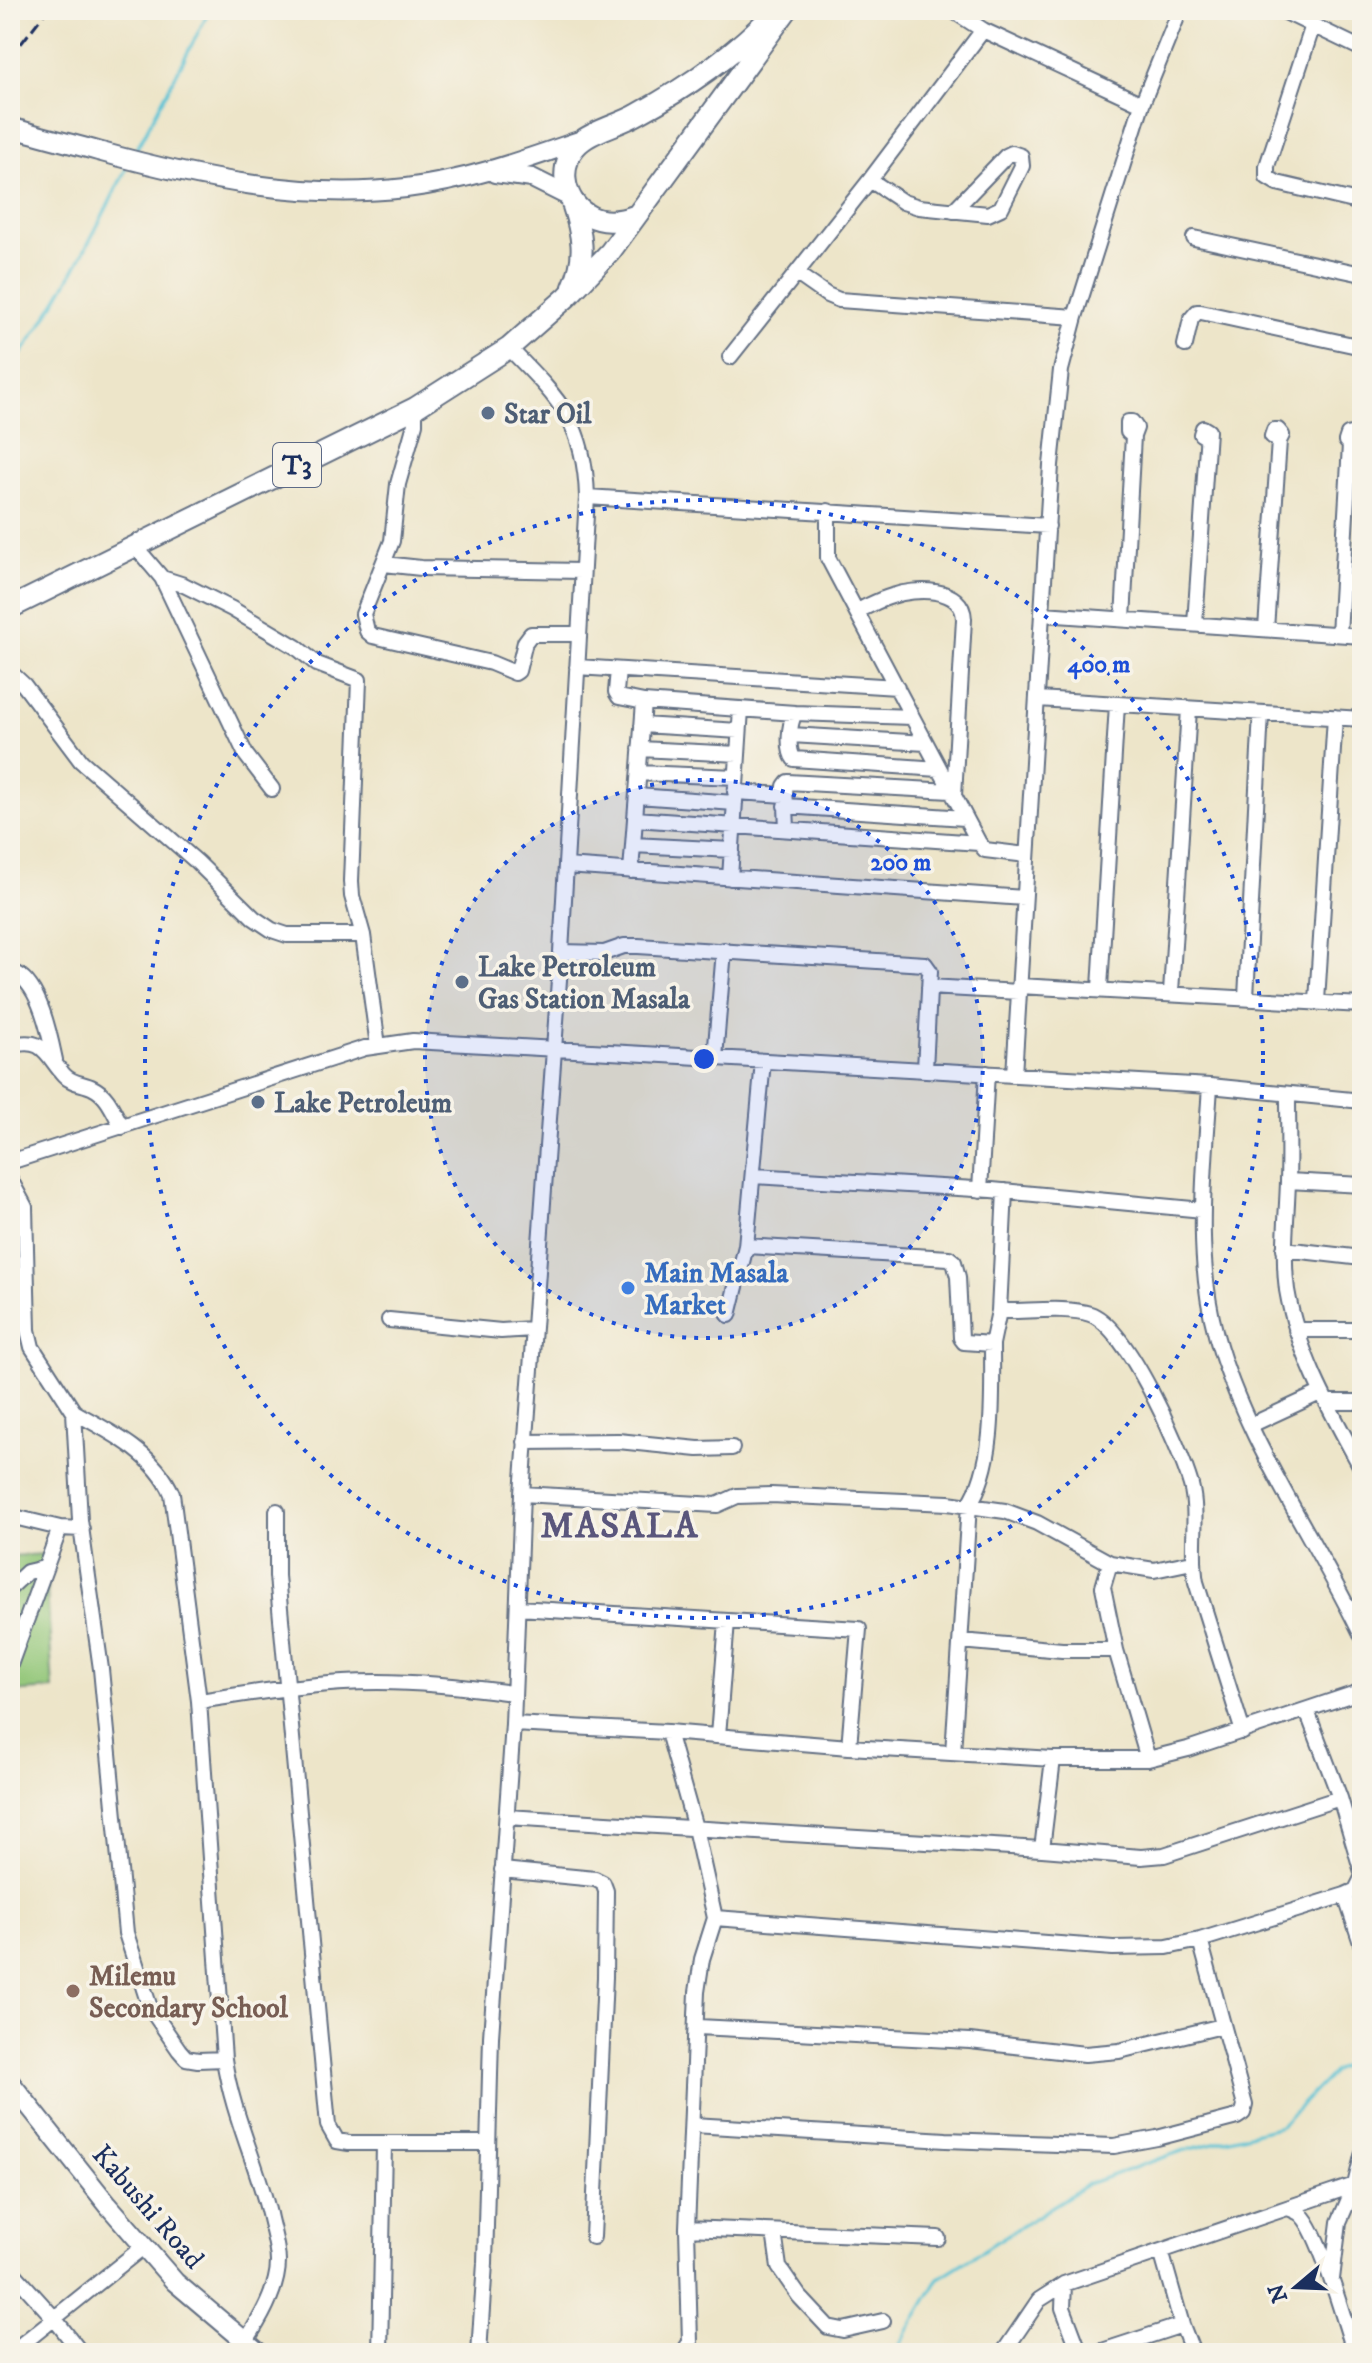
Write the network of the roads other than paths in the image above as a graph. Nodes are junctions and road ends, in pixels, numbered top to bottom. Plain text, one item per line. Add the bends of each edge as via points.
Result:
1 (777, 10) edge
2 (787, 10) edge
3 (952, 10) edge
4 (1180, 10) edge
5 (1281, 10) edge
6 (1313, 25) junction
7 (983, 30) junction
8 (1362, 49) edge
9 (690, 83) junction
10 (1142, 104) junction
11 (716, 110) junction
12 (10, 127) edge
13 (582, 140) junction
14 (477, 175) junction
15 (870, 180) junction
16 (570, 199) junction
17 (1362, 203) edge
18 (953, 211) junction
19 (637, 215) junction
20 (1194, 238) dead end
21 (797, 274) junction
22 (1362, 274) edge
23 (567, 297) junction
24 (1075, 317) junction
25 (1185, 345) dead end
26 (1362, 347) edge
27 (509, 348) junction
28 (730, 357) dead end
29 (415, 408) junction
30 (1133, 436) dead end
31 (1206, 437) dead end
32 (1279, 441) dead end
33 (1350, 445) dead end
34 (587, 497) junction
35 (828, 511) junction
36 (1048, 526) junction
37 (135, 546) junction
38 (384, 564) junction
39 (582, 571) junction
40 (162, 578) junction
41 (10, 608) edge
42 (857, 611) junction
43 (1043, 614) junction
44 (1123, 619) junction
45 (1195, 624) junction
46 (1266, 629) junction
47 (579, 634) junction
48 (1339, 634) junction
49 (1362, 636) edge
50 (577, 667) junction
51 (618, 670) junction
52 (10, 672) edge
53 (897, 687) junction
54 (1038, 699) junction
55 (644, 702) junction
56 (1117, 704) junction
57 (741, 709) junction
58 (1189, 709) junction
59 (795, 713) junction
60 (1261, 713) junction
61 (912, 717) junction
62 (1335, 717) junction
63 (1362, 719) edge
64 (642, 725) junction
65 (739, 731) junction
66 (791, 735) junction
67 (926, 743) junction
68 (640, 749) junction
69 (738, 754) junction
70 (939, 769) junction
71 (639, 773) junction
72 (272, 789) dead end
73 (735, 791) junction
74 (952, 794) junction
75 (637, 796) junction
76 (785, 800) junction
77 (965, 818) junction
78 (635, 819) junction
79 (733, 825) junction
80 (787, 828) junction
81 (979, 843) junction
82 (633, 845) junction
83 (732, 850) junction
84 (1027, 855) junction
85 (566, 866) junction
86 (631, 871) junction
87 (730, 878) junction
88 (1024, 898) junction
89 (363, 935) junction
90 (724, 950) junction
91 (561, 952) junction
92 (10, 975) edge
93 (929, 987) junction
94 (1100, 988) junction
95 (1019, 989) junction
96 (1171, 992) junction
97 (1246, 997) junction
98 (1317, 1001) junction
99 (1362, 1005) edge
100 (10, 1046) edge
101 (378, 1046) junction
102 (553, 1048) junction
103 (715, 1058) junction
104 (55, 1060) junction
105 (763, 1061) junction
106 (925, 1069) junction
107 (987, 1073) junction
108 (1014, 1075) junction
109 (1210, 1086) junction
110 (1288, 1095) junction
111 (1362, 1101) edge
112 (122, 1127) junction
113 (10, 1162) edge
114 (754, 1176) junction
115 (10, 1179) edge
116 (1288, 1181) junction
117 (1362, 1185) edge
118 (980, 1190) junction
119 (1005, 1191) junction
120 (1203, 1210) junction
121 (746, 1246) junction
122 (1284, 1249) junction
123 (1362, 1258) edge
124 (999, 1311) junction
125 (729, 1315) dead end
126 (389, 1320) dead end
127 (532, 1329) junction
128 (1296, 1330) junction
129 (1362, 1330) edge
130 (992, 1344) junction
131 (1323, 1398) junction
132 (1362, 1402) edge
133 (74, 1412) junction
134 (1251, 1425) junction
135 (525, 1442) junction
136 (732, 1448) dead end
137 (1362, 1469) edge
138 (522, 1494) junction
139 (969, 1505) junction
140 (277, 1511) dead end
141 (10, 1516) edge
142 (60, 1528) junction
143 (82, 1529) junction
144 (1192, 1562) junction
145 (1110, 1563) junction
146 (44, 1568) junction
147 (10, 1588) edge
148 (518, 1608) junction
149 (727, 1621) junction
150 (1362, 1636) edge
151 (961, 1641) junction
152 (1116, 1650) junction
153 (10, 1665) edge
154 (289, 1687) junction
155 (1362, 1691) edge
156 (513, 1693) junction
157 (199, 1701) junction
158 (1307, 1711) junction
159 (513, 1724) junction
160 (668, 1732) junction
161 (1243, 1732) junction
162 (718, 1736) junction
163 (849, 1747) junction
164 (953, 1753) junction
165 (1053, 1759) junction
166 (1148, 1759) junction
167 (1340, 1798) junction
168 (507, 1817) junction
169 (695, 1828) junction
170 (1042, 1849) junction
171 (502, 1870) junction
172 (1362, 1875) edge
173 (1345, 1895) junction
174 (715, 1918) junction
175 (1200, 1940) junction
176 (1362, 1946) edge
177 (1222, 2026) junction
178 (698, 2027) junction
179 (224, 2059) junction
180 (10, 2082) edge
181 (693, 2125) junction
182 (488, 2143) junction
183 (384, 2144) junction
184 (1362, 2156) edge
185 (1355, 2185) junction
186 (1287, 2208) junction
187 (687, 2228) junction
188 (774, 2232) junction
189 (593, 2237) dead end
190 (938, 2238) dead end
191 (143, 2247) junction
192 (1161, 2251) junction
193 (10, 2269) edge
194 (1064, 2284) junction
195 (1331, 2287) junction
196 (54, 2318) junction
197 (883, 2321) dead end
198 (1182, 2325) junction
199 (252, 2347) edge
200 (11, 2353) edge
201 (81, 2353) edge
202 (380, 2353) edge
203 (479, 2353) edge
204 (683, 2353) edge
205 (1003, 2353) edge
206 (1080, 2353) edge
207 (1096, 2353) edge
208 (1193, 2353) edge
209 (1355, 2353) edge

1 - 9 highway
2 - 11 highway, T3
3 - 7 street
4 - 10 street
5 - 6 street
6 - 8 street
6 - 17 street via 1267,177
7 - 10 street
7 - 15 street
9 - 11 highway via 708,90
9 - 13 highway
10 - 24 street
11 - 19 highway, T3
12 - 14 main road via 176,172 292,190 407,188
13 - 14 main road
13 - 16 highway, T3 via 566,168
14 - 16 main road via 521,175
15 - 18 street via 903,202
15 - 21 street
16 - 19 highway via 597,219
16 - 23 highway, T3 via 583,259
18 - 18 street via 996,213 1022,166 1021,156 1006,156
19 - 23 highway, T3
20 - 22 street
21 - 24 street via 839,300
21 - 28 street
23 - 27 highway, T3
24 - 36 street via 1057,394
25 - 26 street via 1191,319 1201,312
27 - 29 highway, T3
27 - 34 street via 560,404 575,429 584,455
29 - 37 highway, T3
29 - 38 street
30 - 44 street
31 - 45 street
32 - 46 street
33 - 48 street
34 - 35 street
34 - 39 street
35 - 36 street
35 - 42 street via 828,558
36 - 43 street
37 - 40 street
37 - 41 highway, T3
38 - 39 street
38 - 47 street via 363,614 373,636 515,673 531,634
39 - 47 street
40 - 72 street via 246,755
40 - 89 street via 232,609 317,664 359,680 351,881
42 - 53 street
42 - 74 street via 889,596 919,592 947,595 962,608
43 - 44 street
43 - 54 street
44 - 45 street
45 - 46 street
46 - 48 street
47 - 50 street
48 - 49 street
50 - 51 street
50 - 85 street
51 - 53 street
51 - 55 street via 619,697
52 - 89 street via 81,761 254,918 287,935
53 - 61 street
54 - 56 street
54 - 84 street
55 - 57 street
55 - 64 street
56 - 58 street
56 - 94 street
57 - 59 street
57 - 65 street
58 - 60 street
58 - 96 street
59 - 61 street
59 - 66 street
60 - 62 street
60 - 97 street
61 - 67 street
62 - 63 street
62 - 98 street
64 - 65 street
64 - 68 street
65 - 69 street
66 - 67 street
66 - 70 street via 794,759
67 - 70 street
68 - 69 street
68 - 71 street
69 - 73 street
70 - 74 street
71 - 73 street
71 - 75 street
73 - 75 street
73 - 76 street
73 - 79 street
74 - 76 street via 791,781 785,786
74 - 77 street
75 - 78 street
76 - 77 street
76 - 80 street
77 - 81 street
78 - 79 street
78 - 82 street
79 - 80 street
79 - 83 street
80 - 81 street
81 - 84 street via 985,850
82 - 83 street
82 - 86 street
83 - 87 street
84 - 88 street
85 - 86 street
85 - 91 street
86 - 87 street
87 - 88 street
88 - 95 street
89 - 101 street
90 - 91 street via 624,946 604,953
90 - 93 street via 919,963 928,967
90 - 103 street
91 - 102 street
92 - 104 street via 23,977 32,991
93 - 95 street
93 - 106 street
94 - 95 street
94 - 96 street
95 - 108 street
96 - 97 street
97 - 98 street
98 - 99 street
100 - 104 street via 33,1044
101 - 102 street via 413,1041
101 - 112 street
102 - 103 street
102 - 127 street
103 - 105 street
104 - 112 street via 65,1077 101,1092
105 - 106 street
105 - 114 street
106 - 107 street
107 - 108 street
107 - 118 street
108 - 109 street
109 - 110 street
109 - 120 street
110 - 111 street
110 - 116 street
112 - 113 street
114 - 118 street
114 - 121 street
115 - 133 street via 25,1207 32,1347
116 - 117 street
116 - 122 street
118 - 119 street
119 - 120 street
119 - 124 street
120 - 134 street via 1204,1263 1215,1332
121 - 125 street
121 - 130 street via 949,1258 958,1277 961,1338
122 - 123 street
122 - 128 street
124 - 130 street
124 - 144 street via 1079,1311 1110,1326 1163,1417 1191,1487
126 - 127 street
127 - 135 street
128 - 129 street
128 - 131 street
130 - 139 street via 987,1460
131 - 132 street
131 - 134 street
131 - 137 street
133 - 143 street
133 - 157 street via 111,1432 166,1479
134 - 150 street
135 - 136 street
135 - 138 street
138 - 139 street via 717,1505 737,1496 771,1495
138 - 148 street
139 - 145 street via 1037,1523
139 - 151 street
140 - 154 street via 277,1576
141 - 142 street
142 - 143 street
142 - 146 street
143 - 179 street via 126,1933 150,2008 179,2050 186,2058
144 - 145 street via 1154,1570
144 - 161 street
145 - 152 street via 1103,1587
146 - 147 street via 27,1572
146 - 153 street
148 - 149 street
148 - 156 street
149 - 162 street
149 - 163 street via 859,1629
151 - 152 street
151 - 164 street
152 - 166 street
154 - 156 street via 414,1683
154 - 157 street
154 - 183 street via 328,2125 337,2141
155 - 158 street
156 - 159 street
157 - 179 street
158 - 161 street
158 - 167 street
159 - 160 street
159 - 168 street
160 - 162 street
160 - 169 street
161 - 166 street
162 - 163 street
163 - 164 street
164 - 165 street
165 - 166 street
165 - 170 street
167 - 170 street via 1164,1855
167 - 172 street
168 - 169 street
168 - 171 street
169 - 170 street
169 - 174 street
171 - 182 street
171 - 189 street via 595,1879 606,1891
172 - 173 street via 1356,1890
173 - 175 street
173 - 176 street
174 - 175 street via 1113,1948
174 - 178 street via 702,1959
175 - 177 street
177 - 178 street via 1085,2054 970,2041
177 - 181 street via 1243,2113 1157,2138 1114,2146 1061,2146
178 - 181 street
179 - 199 street via 261,2182 278,2264
180 - 191 main road, Kabushi Road
181 - 187 street
182 - 183 street
182 - 203 street
183 - 202 street
184 - 185 street
185 - 186 street
185 - 195 street via 1339,2222
186 - 192 street
186 - 195 street via 1306,2221
187 - 188 street
187 - 204 street via 690,2342
188 - 190 street
188 - 197 street via 779,2267 828,2327 843,2330
191 - 196 street
191 - 199 main road, Kabushi Road via 175,2282
192 - 194 street
192 - 198 street
193 - 196 street
194 - 205 street via 1039,2300
194 - 206 street via 1063,2308
195 - 209 street
196 - 200 street
196 - 201 street
198 - 207 street
198 - 208 street

